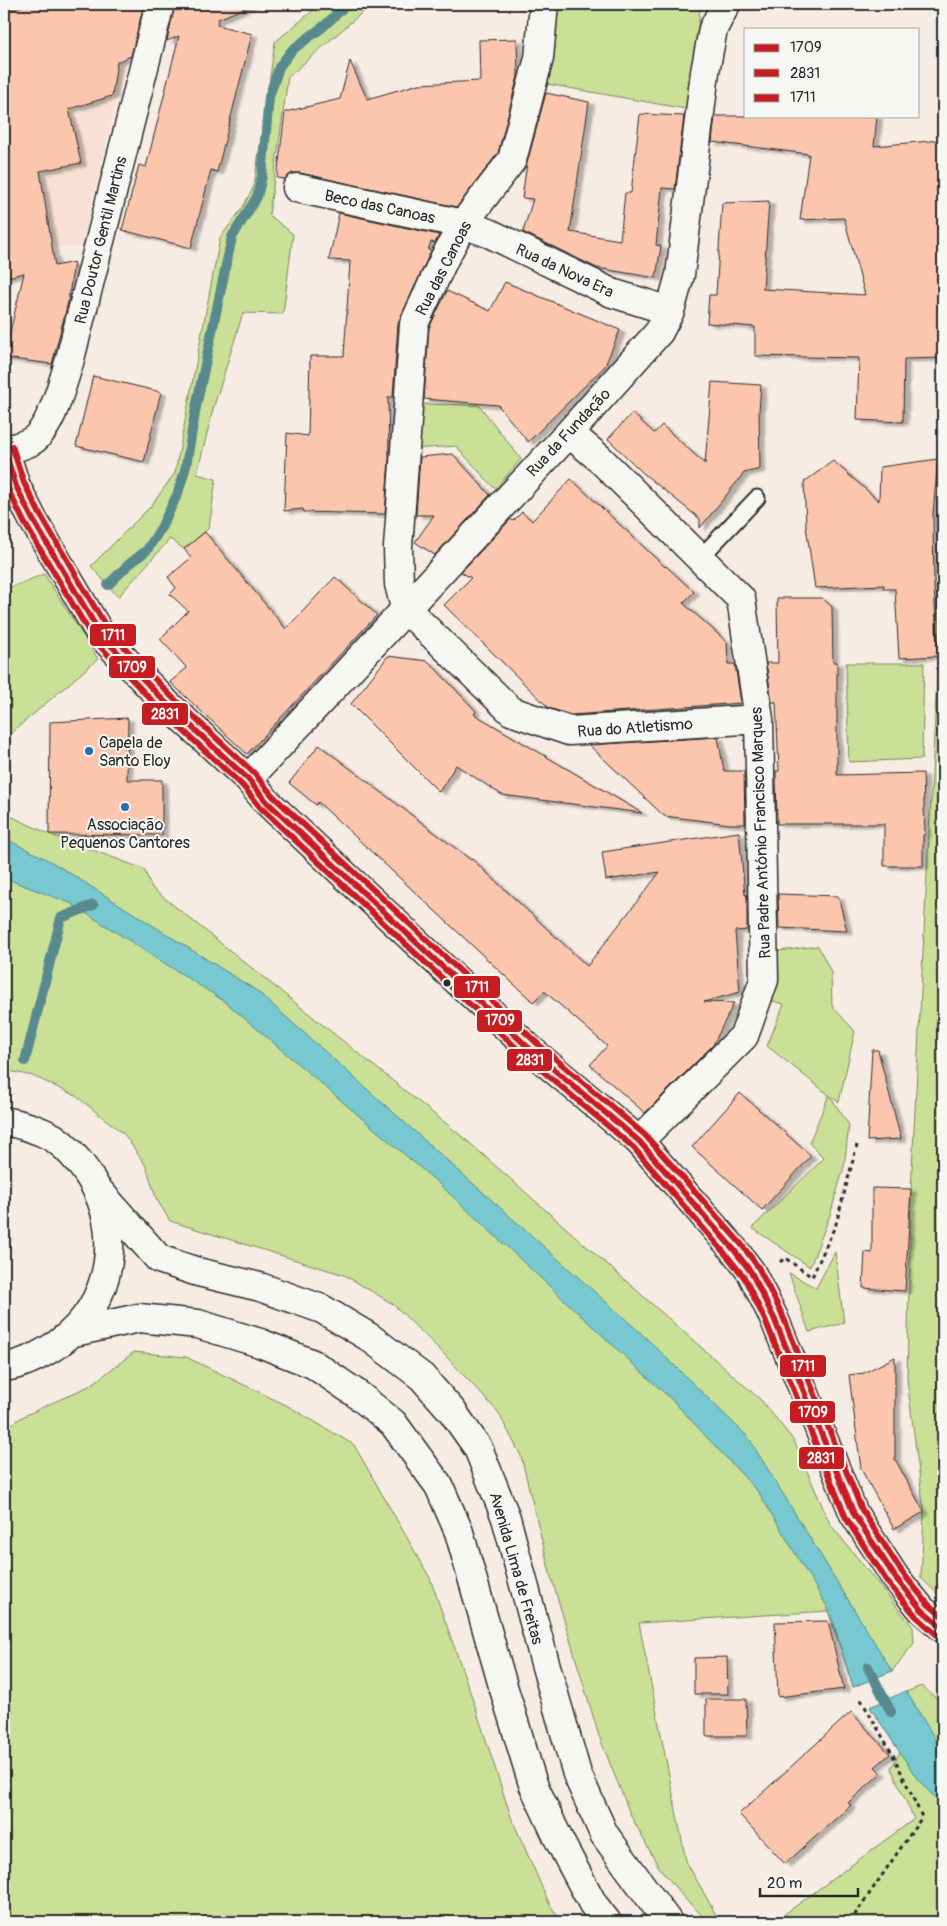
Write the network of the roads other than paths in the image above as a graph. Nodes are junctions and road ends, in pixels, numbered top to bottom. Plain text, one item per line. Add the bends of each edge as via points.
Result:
1 (160, 4) edge
2 (544, 4) edge
3 (726, 4) edge
4 (297, 188) dead end
5 (463, 224) junction
6 (670, 311) junction
7 (569, 433) junction
8 (4, 450) edge
9 (756, 498) dead end
10 (700, 558) junction
11 (405, 608) junction
12 (759, 719) junction
13 (248, 779) junction
14 (4, 1120) edge
15 (639, 1141) junction
16 (99, 1191) junction
17 (74, 1332) junction
18 (5, 1367) edge
19 (943, 1628) edge
20 (607, 1922) edge
21 (668, 1922) edge

1 - 8 main road, Rua Doutor Gentil Martins via 69,363 40,432 31,442
2 - 5 main road, Rua das Canoas via 539,58 512,160
3 - 6 main road, Rua da Fundação via 714,29 705,72 680,275
4 - 5 main road, Beco das Canoas
5 - 6 main road, Rua da Nova Era via 491,234 612,293
5 - 11 main road, Rua das Canoas via 414,324 398,547 399,584
6 - 7 main road, Rua da Fundação via 659,332
7 - 10 main road, Rua Padre António Francisco Marques via 599,458
7 - 11 main road, Rua da Fundação
8 - 13 main road via 16,486 32,518 102,635 166,703
9 - 10 lane
10 - 12 main road, Rua Padre António Francisco Marques via 741,599
11 - 12 main road, Rua do Atletismo via 511,710 569,731
11 - 13 main road, Rua da Fundação
12 - 15 main road, Rua Padre António Francisco Marques via 764,980 744,1036
13 - 15 main road via 267,802 532,1051
14 - 16 main road via 24,1124 55,1139 80,1162
15 - 19 main road via 735,1251 755,1280 774,1318 854,1514 896,1577 922,1610
16 - 17 main road via 109,1227 108,1265 96,1301
16 - 21 main road, Avenida Lima de Freitas via 159,1259 260,1286 322,1309 369,1337 422,1378 452,1411 478,1448 506,1518 577,1774 604,1834
17 - 18 main road via 43,1354
17 - 20 main road via 139,1318 198,1324 313,1364 392,1423 439,1486 451,1513 533,1784 584,1889

